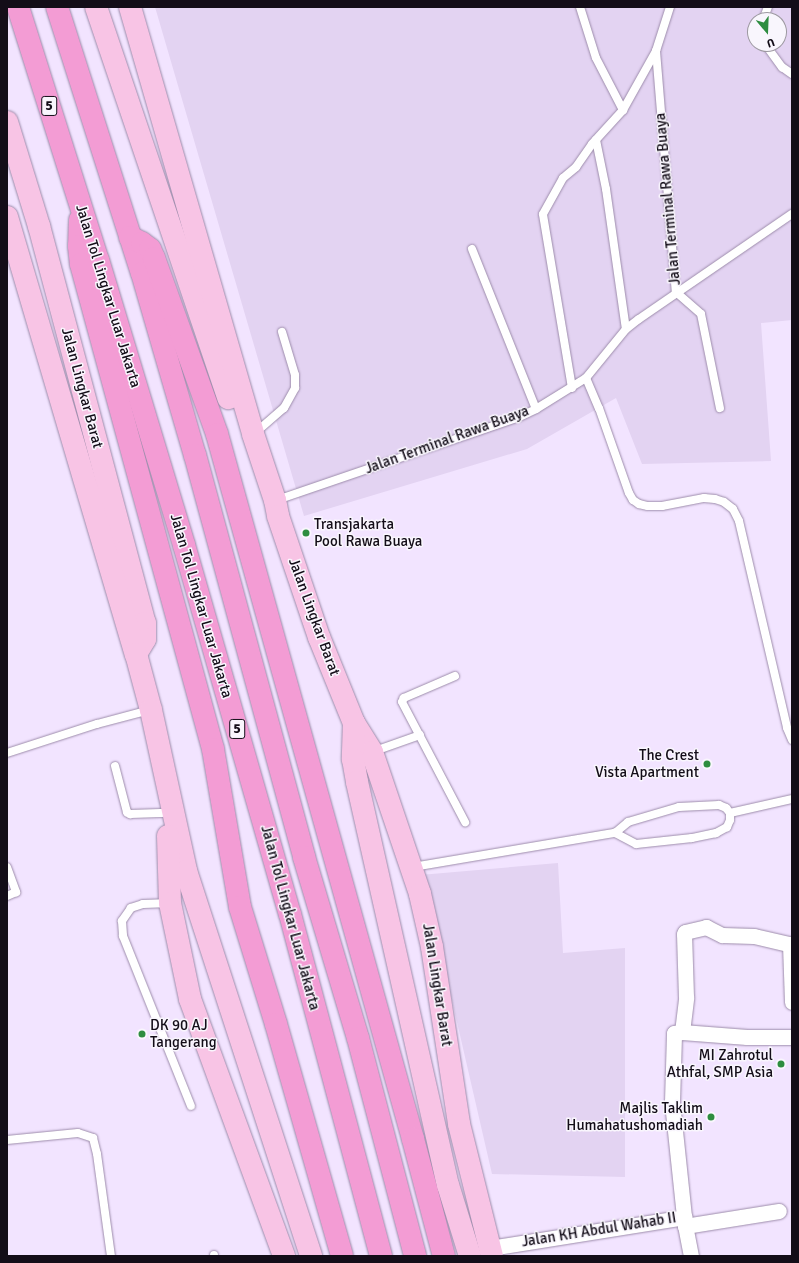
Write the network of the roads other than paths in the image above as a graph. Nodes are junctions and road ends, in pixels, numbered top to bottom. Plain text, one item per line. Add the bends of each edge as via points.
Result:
1 (18, 7) edge
2 (57, 7) edge
3 (96, 7) edge
4 (130, 7) edge
5 (580, 7) edge
6 (670, 7) edge
7 (656, 51) junction
8 (771, 52) edge
9 (792, 74) edge
10 (623, 110) junction
11 (7, 122) edge
12 (596, 140) junction
13 (81, 205) junction
14 (792, 214) edge
15 (7, 217) edge
16 (130, 237) junction
17 (472, 249) dead end
18 (676, 292) junction
19 (626, 329) junction
20 (282, 332) dead end
21 (586, 378) junction
22 (572, 388) junction
23 (720, 408) dead end
24 (536, 409) junction
25 (253, 434) junction
26 (276, 506) junction
27 (139, 649) junction
28 (455, 676) dead end
29 (150, 710) junction
30 (420, 735) junction
31 (792, 740) edge
32 (7, 753) edge
33 (362, 756) junction
34 (115, 766) dead end
35 (792, 799) edge
36 (168, 805) junction
37 (730, 813) junction
38 (465, 822) dead end
39 (615, 833) junction
40 (7, 867) edge
41 (411, 867) junction
42 (7, 896) edge
43 (170, 904) junction
44 (791, 944) edge
45 (792, 1002) edge
46 (682, 1032) junction
47 (792, 1036) edge
48 (191, 1106) dead end
49 (7, 1140) edge
50 (779, 1211) dead end
51 (685, 1221) junction
52 (484, 1253) edge
53 (111, 1256) edge
54 (284, 1256) edge
55 (311, 1256) edge
56 (342, 1256) edge
57 (382, 1256) edge
58 (415, 1256) edge
59 (444, 1256) edge
60 (691, 1256) edge

1 - 13 highway, Jalan Tol Lingkar Luar Jakarta / 5
2 - 16 highway, Jalan Tol Lingkar Luar Jakarta / 5
3 - 26 main road, Jalan Lingkar Barat via 252,470 268,501
4 - 25 main road, Jalan Lingkar Barat
5 - 10 lane via 596,58
6 - 7 lane, Jalan Terminal Rawa Buaya
7 - 10 lane
7 - 18 lane, Jalan Terminal Rawa Buaya
8 - 9 lane via 782,67
10 - 12 lane
11 - 27 main road, Jalan Lingkar Barat via 39,226 145,623 145,639
12 - 19 lane via 606,189
12 - 22 lane via 576,167 563,178 542,214
13 - 56 highway via 81,264 213,749 240,907
13 - 57 highway, Jalan Tol Lingkar Luar Jakarta / 5 via 234,715
14 - 18 lane
15 - 27 main road, Jalan Lingkar Barat
16 - 58 highway, Jalan Tol Lingkar Luar Jakarta / 5 via 195,455 304,857 358,1038
16 - 59 highway via 150,249 154,258 217,434
17 - 24 lane
18 - 19 lane, Jalan Terminal Rawa Buaya
18 - 23 lane via 701,314
19 - 21 lane, Jalan Terminal Rawa Buaya
20 - 25 lane via 295,375 295,388 284,408
21 - 22 lane, Jalan Terminal Rawa Buaya
21 - 31 lane via 633,500 648,506 662,506 704,498 724,502 733,509 739,521 787,728
22 - 24 lane, Jalan Terminal Rawa Buaya
24 - 26 lane, Jalan Terminal Rawa Buaya
25 - 26 main road, Jalan Lingkar Barat
26 - 33 main road, Jalan Lingkar Barat via 319,637 354,723
27 - 29 main road, Jalan Lingkar Barat
28 - 30 lane via 404,698 402,702
29 - 32 lane
29 - 36 main road, Jalan Lingkar Barat
30 - 33 lane
30 - 38 lane
33 - 41 main road, Jalan Lingkar Barat
33 - 52 main road, Jalan Lingkar Barat via 448,1185
34 - 36 lane via 127,812 130,814
35 - 37 lane
36 - 43 main road, Jalan Lingkar Barat
36 - 55 main road, Jalan Lingkar Barat via 186,871
37 - 39 lane via 719,805 679,808 628,822
37 - 39 lane via 727,827 716,833 692,838 636,844
39 - 41 lane
40 - 42 lane via 16,892
41 - 52 main road, Jalan Lingkar Barat via 428,926 459,1124
43 - 48 lane via 143,904 131,908 122,921 123,936
43 - 54 main road, Jalan Lingkar Barat via 190,999
44 - 45 street
44 - 46 street via 754,936 722,935 706,927 686,932 686,997
46 - 47 street via 747,1037
46 - 51 street via 674,1033 672,1102
49 - 53 lane via 78,1133 93,1138
50 - 51 street, Jalan KH Abdul Wahab II
51 - 52 street, Jalan KH Abdul Wahab II
51 - 60 street

